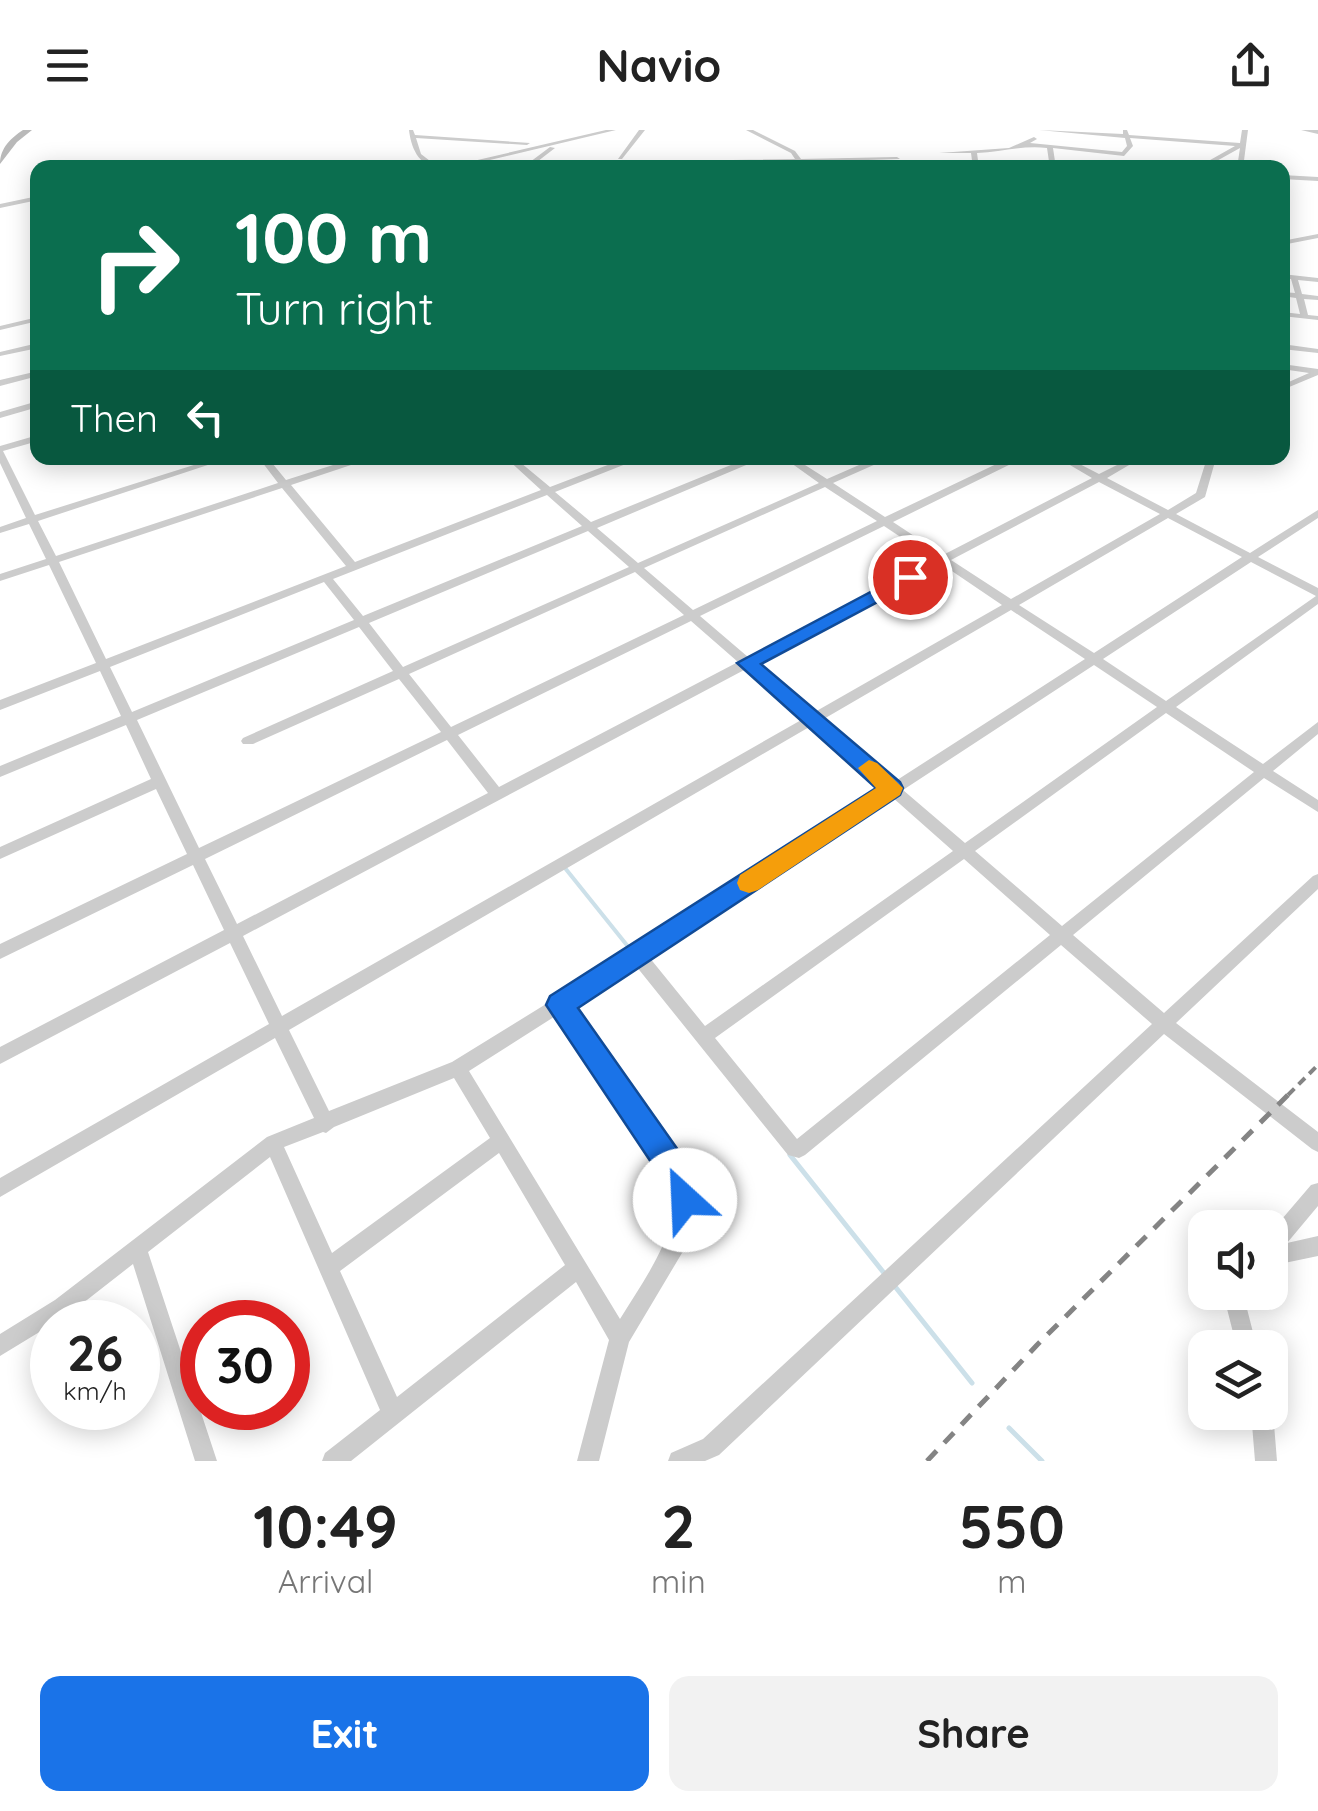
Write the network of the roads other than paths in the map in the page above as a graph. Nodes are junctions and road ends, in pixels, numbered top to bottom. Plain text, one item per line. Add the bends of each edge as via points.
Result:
1 (28, 130) edge
2 (582, 130) edge
3 (614, 130) edge
4 (642, 130) edge
5 (748, 130) edge
6 (772, 130) edge
7 (1043, 130) edge
8 (1181, 130) edge
9 (1245, 130) edge
10 (1304, 130) edge
11 (1318, 132) edge
12 (412, 133) edge
13 (1126, 133) edge
14 (566, 140) junction
15 (1186, 140) junction
16 (548, 144) junction
17 (1026, 144) junction
18 (1243, 144) junction
19 (1050, 147) junction
20 (942, 152) dead end
21 (974, 152) junction
22 (620, 158) dead end
23 (896, 159) dead end
24 (425, 160) edge
25 (480, 160) edge
26 (536, 160) edge
27 (798, 160) edge
28 (869, 160) edge
29 (975, 160) edge
30 (1052, 160) edge
31 (1214, 160) edge
32 (1241, 160) edge
33 (0, 161) edge
34 (1290, 177) edge
35 (1318, 179) edge
36 (30, 200) edge
37 (0, 206) edge
38 (1317, 237) edge
39 (1290, 241) edge
40 (1290, 277) edge
41 (1294, 278) junction
42 (1318, 280) edge
43 (1290, 295) edge
44 (1299, 296) junction
45 (1318, 298) edge
46 (1290, 315) edge
47 (1305, 317) junction
48 (1318, 318) edge
49 (30, 321) edge
50 (0, 328) edge
51 (30, 346) edge
52 (1290, 347) edge
53 (1318, 352) edge
54 (0, 354) edge
55 (1290, 367) edge
56 (1318, 372) edge
57 (30, 375) edge
58 (0, 383) edge
59 (1290, 384) edge
60 (30, 406) edge
61 (0, 415) edge
62 (30, 441) edge
63 (0, 451) edge
64 (202, 465) edge
65 (269, 465) edge
66 (341, 465) edge
67 (518, 465) edge
68 (614, 465) edge
69 (739, 465) edge
70 (799, 465) edge
71 (866, 465) edge
72 (1001, 465) edge
73 (1077, 465) edge
74 (1122, 465) edge
75 (1210, 465) edge
76 (1100, 476) junction
77 (826, 482) junction
78 (284, 483) junction
79 (548, 490) junction
80 (1169, 513) junction
81 (1318, 513) edge
82 (32, 519) junction
83 (885, 521) junction
84 (590, 526) junction
85 (0, 530) edge
86 (1251, 557) junction
87 (51, 558) junction
88 (943, 560) junction
89 (354, 567) junction
90 (637, 567) junction
91 (326, 577) junction
92 (0, 578) edge
93 (1318, 596) edge
94 (1011, 604) junction
95 (692, 615) junction
96 (361, 622) junction
97 (1093, 658) junction
98 (747, 663) junction
99 (103, 664) junction
100 (401, 673) junction
101 (0, 705) edge
102 (1167, 707) junction
103 (129, 718) junction
104 (812, 719) junction
105 (1318, 727) edge
106 (448, 733) junction
107 (248, 742) dead end
108 (1264, 771) junction
109 (0, 772) edge
110 (160, 782) junction
111 (892, 788) junction
112 (497, 794) junction
113 (1318, 807) edge
114 (965, 852) junction
115 (0, 853) edge
116 (196, 856) junction
117 (1318, 880) edge
118 (233, 933) junction
119 (1062, 936) junction
120 (0, 952) edge
121 (638, 956) junction
122 (560, 1005) junction
123 (1164, 1024) junction
124 (279, 1027) junction
125 (703, 1037) junction
126 (0, 1056) edge
127 (458, 1068) junction
128 (326, 1124) junction
129 (502, 1140) junction
130 (274, 1142) junction
131 (1318, 1142) edge
132 (0, 1188) edge
133 (1318, 1192) edge
134 (1288, 1230) edge
135 (1318, 1246) edge
136 (137, 1248) junction
137 (1288, 1250) edge
138 (328, 1267) junction
139 (578, 1268) junction
140 (620, 1338) junction
141 (0, 1346) edge
142 (393, 1414) junction
143 (1263, 1430) edge
144 (206, 1461) edge
145 (333, 1461) edge
146 (588, 1461) edge
147 (679, 1461) edge
148 (1266, 1461) edge

1 - 33 street
2 - 14 street
3 - 14 street
4 - 22 street
5 - 6 street
5 - 27 street
7 - 13 street
7 - 17 street
8 - 15 street
9 - 18 street
10 - 11 street
12 - 16 street
12 - 24 street
13 - 15 street
13 - 19 street via 1130,146 1124,154
14 - 16 street
14 - 26 street
15 - 18 street
16 - 25 street
17 - 19 street
17 - 21 street
18 - 31 street
18 - 32 street
19 - 30 street
20 - 21 street
21 - 29 street
23 - 28 street
34 - 35 street
36 - 37 street
38 - 39 street
40 - 41 street
41 - 42 street
41 - 44 street
43 - 44 street
44 - 45 street
44 - 47 street
46 - 47 street
47 - 48 street
49 - 50 street
51 - 54 street
52 - 53 street
55 - 56 street
56 - 59 street
57 - 58 street
60 - 61 street
62 - 63 street
63 - 82 street
64 - 82 street
65 - 78 street
66 - 78 street
67 - 79 street
68 - 79 street
69 - 84 street
70 - 77 street
71 - 77 street
72 - 83 street
73 - 76 street
74 - 76 street
75 - 80 street via 1201,494
76 - 80 street
76 - 88 street
77 - 83 street
77 - 90 street
78 - 87 street
78 - 89 street
79 - 84 street
79 - 89 street
80 - 86 street
80 - 94 street
81 - 86 street
82 - 85 street
82 - 87 street
83 - 88 street
83 - 95 street
84 - 90 street
84 - 96 street
86 - 93 street
86 - 97 street
87 - 92 street
87 - 99 street
88 - 94 street
88 - 98 street
89 - 91 street
90 - 95 street
90 - 100 street
91 - 96 street
91 - 99 street
93 - 102 street
94 - 97 street
94 - 104 street
95 - 98 street
95 - 106 street
96 - 100 street
96 - 103 street
97 - 102 street
97 - 111 street
98 - 104 street
98 - 112 street
99 - 101 street
99 - 103 street
100 - 106 street
100 - 107 street
102 - 108 street
102 - 114 street
103 - 109 street
103 - 110 street
104 - 111 street
104 - 124 street
105 - 108 street
106 - 112 street
106 - 116 street
108 - 113 street
108 - 119 street
110 - 115 street
110 - 116 street
111 - 114 street
111 - 121 street
112 - 118 street
114 - 119 street
114 - 125 street
116 - 118 street
116 - 120 street
117 - 123 street
118 - 124 street
118 - 126 street
119 - 123 street
119 - 125 street via 798,1149
121 - 122 street
121 - 125 street
122 - 127 street
122 - 140 street via 684,1184 672,1254
123 - 131 street
123 - 147 street via 712,1447
124 - 128 street
124 - 132 street
127 - 128 street
127 - 129 street
128 - 130 street
129 - 138 street
129 - 139 street
130 - 136 street
130 - 138 street
133 - 134 street
135 - 137 street
136 - 141 street
136 - 144 street
138 - 142 street
139 - 140 street
139 - 142 street
140 - 146 street
142 - 145 street
143 - 148 street

